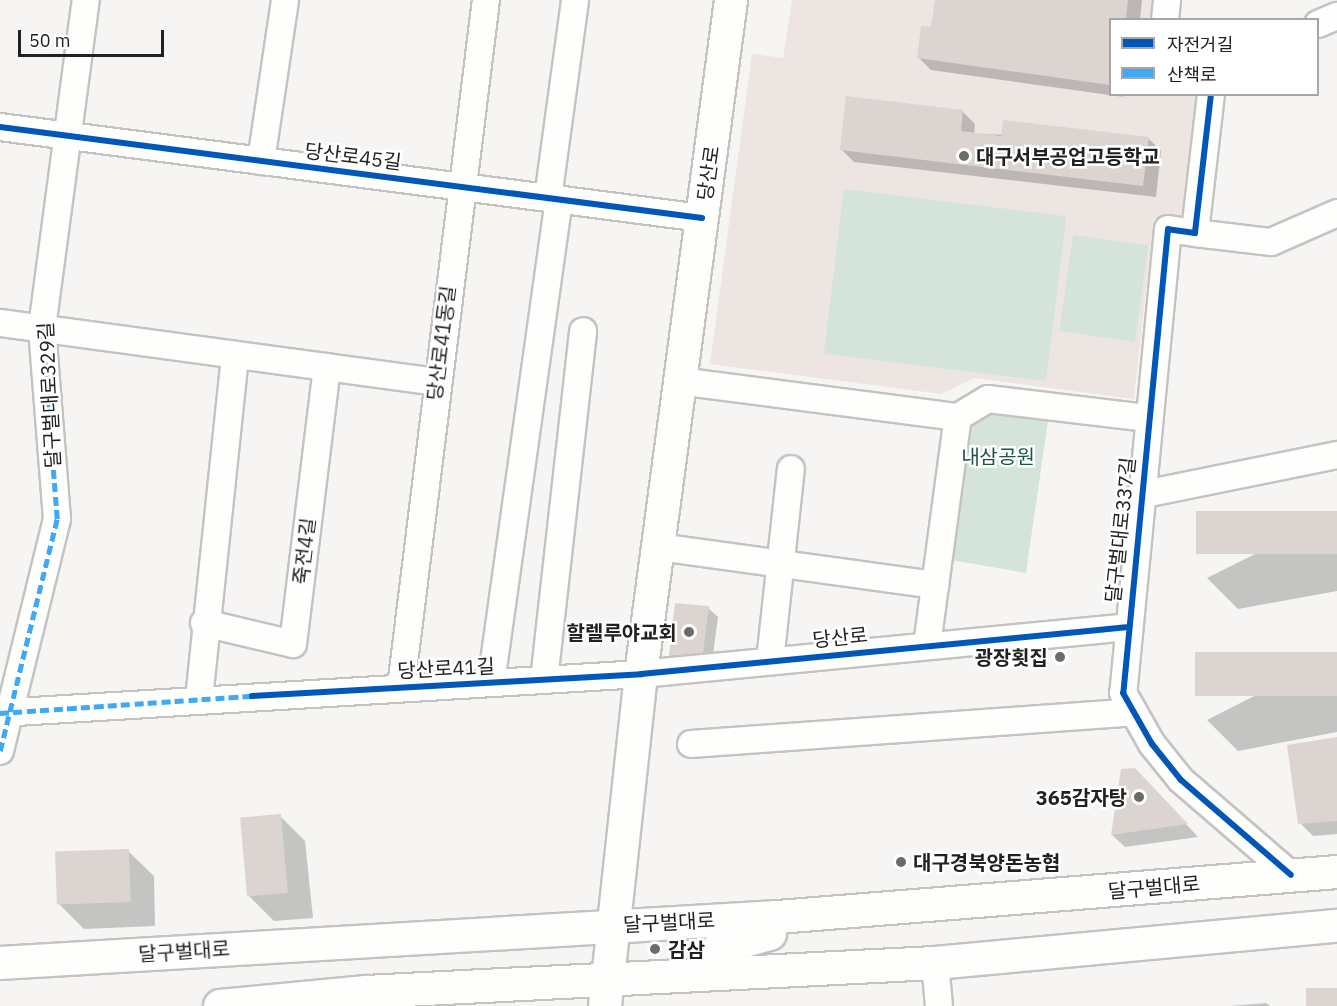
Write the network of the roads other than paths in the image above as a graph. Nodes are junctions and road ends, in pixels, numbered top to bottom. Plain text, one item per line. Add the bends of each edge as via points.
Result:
1 (86, 0) edge
2 (285, 0) edge
3 (486, 0) edge
4 (574, 0) edge
5 (731, 0) edge
6 (1167, 0) edge
7 (1337, 16) edge
8 (1165, 18) edge
9 (1319, 23) edge
10 (1211, 96) edge
11 (0, 127) edge
12 (68, 136) junction
13 (261, 161) junction
14 (462, 187) junction
15 (553, 198) junction
16 (1337, 213) edge
17 (702, 218) junction
18 (1195, 233) junction
19 (0, 323) edge
20 (42, 328) junction
21 (583, 331) dead end
22 (236, 355) junction
23 (327, 368) junction
24 (680, 381) junction
25 (436, 382) junction
26 (958, 417) junction
27 (1148, 418) junction
28 (1337, 455) edge
29 (791, 468) dead end
30 (1140, 495) junction
31 (658, 547) junction
32 (781, 564) junction
33 (935, 585) junction
34 (204, 623) junction
35 (1126, 627) junction
36 (927, 645) junction
37 (770, 661) junction
38 (641, 674) junction
39 (544, 680) junction
40 (491, 683) junction
41 (400, 687) junction
42 (199, 699) junction
43 (1134, 712) junction
44 (5, 713) edge
45 (691, 744) dead end
46 (0, 751) edge
47 (1337, 872) edge
48 (1291, 875) junction
49 (778, 917) junction
50 (611, 925) junction
51 (1337, 926) edge
52 (0, 963) edge
53 (935, 963) junction
54 (716, 973) junction
55 (605, 992) edge
56 (366, 999) edge
57 (220, 1006) edge
58 (939, 1006) edge

1 - 12 street, 달구벌대로329길
2 - 13 street
3 - 14 street, 당산로41동길
4 - 15 street
5 - 17 main road, 당산로
6 - 8 street
7 - 9 street
10 - 18 street
11 - 12 street, 당산로45길
12 - 13 street, 당산로45길
12 - 20 street, 달구벌대로329길
13 - 14 street, 당산로45길
14 - 15 street, 당산로45길
14 - 25 street, 당산로41동길
15 - 17 street, 당산로45길
15 - 40 street, 당산로41길
16 - 18 street via 1271,242
17 - 24 main road, 당산로
18 - 27 street, 달구벌대로337길 via 1168,229
19 - 20 street
20 - 22 street
20 - 44 street, 달구벌대로329길 via 57,519
21 - 39 street
22 - 23 street
22 - 34 street
23 - 25 street
23 - 34 street, 죽전4길 via 293,644
24 - 26 street
24 - 31 main road, 당산로
25 - 41 street, 당산로41동길
26 - 27 street via 988,399
26 - 33 street
27 - 30 street, 달구벌대로337길
28 - 30 street, 달구벌대로337길
29 - 32 street
30 - 35 street, 달구벌대로337길
31 - 32 street
31 - 38 main road, 당산로
32 - 33 street
32 - 37 street
33 - 36 street
34 - 42 street
35 - 36 street, 당산로
35 - 43 street, 달구벌대로337길 via 1123,693
36 - 37 street, 당산로
37 - 38 street, 당산로
38 - 39 street, 당산로41길
38 - 50 main road, 당산로
39 - 40 street, 당산로41길
40 - 41 street, 당산로41길
41 - 42 street, 당산로41길
42 - 44 street, 당산로41길
43 - 45 street
43 - 48 street, 달구벌대로337길 via 1181,780
44 - 46 street, 달구벌대로329길
47 - 48 main road, 달구벌대로
48 - 49 main road, 달구벌대로
49 - 50 main road, 달구벌대로
49 - 54 main road via 762,939 728,941 719,948
50 - 52 main road, 달구벌대로
50 - 55 main road, 당산로
51 - 53 main road
53 - 54 main road
53 - 58 street
54 - 55 main road
55 - 56 main road
56 - 57 main road

